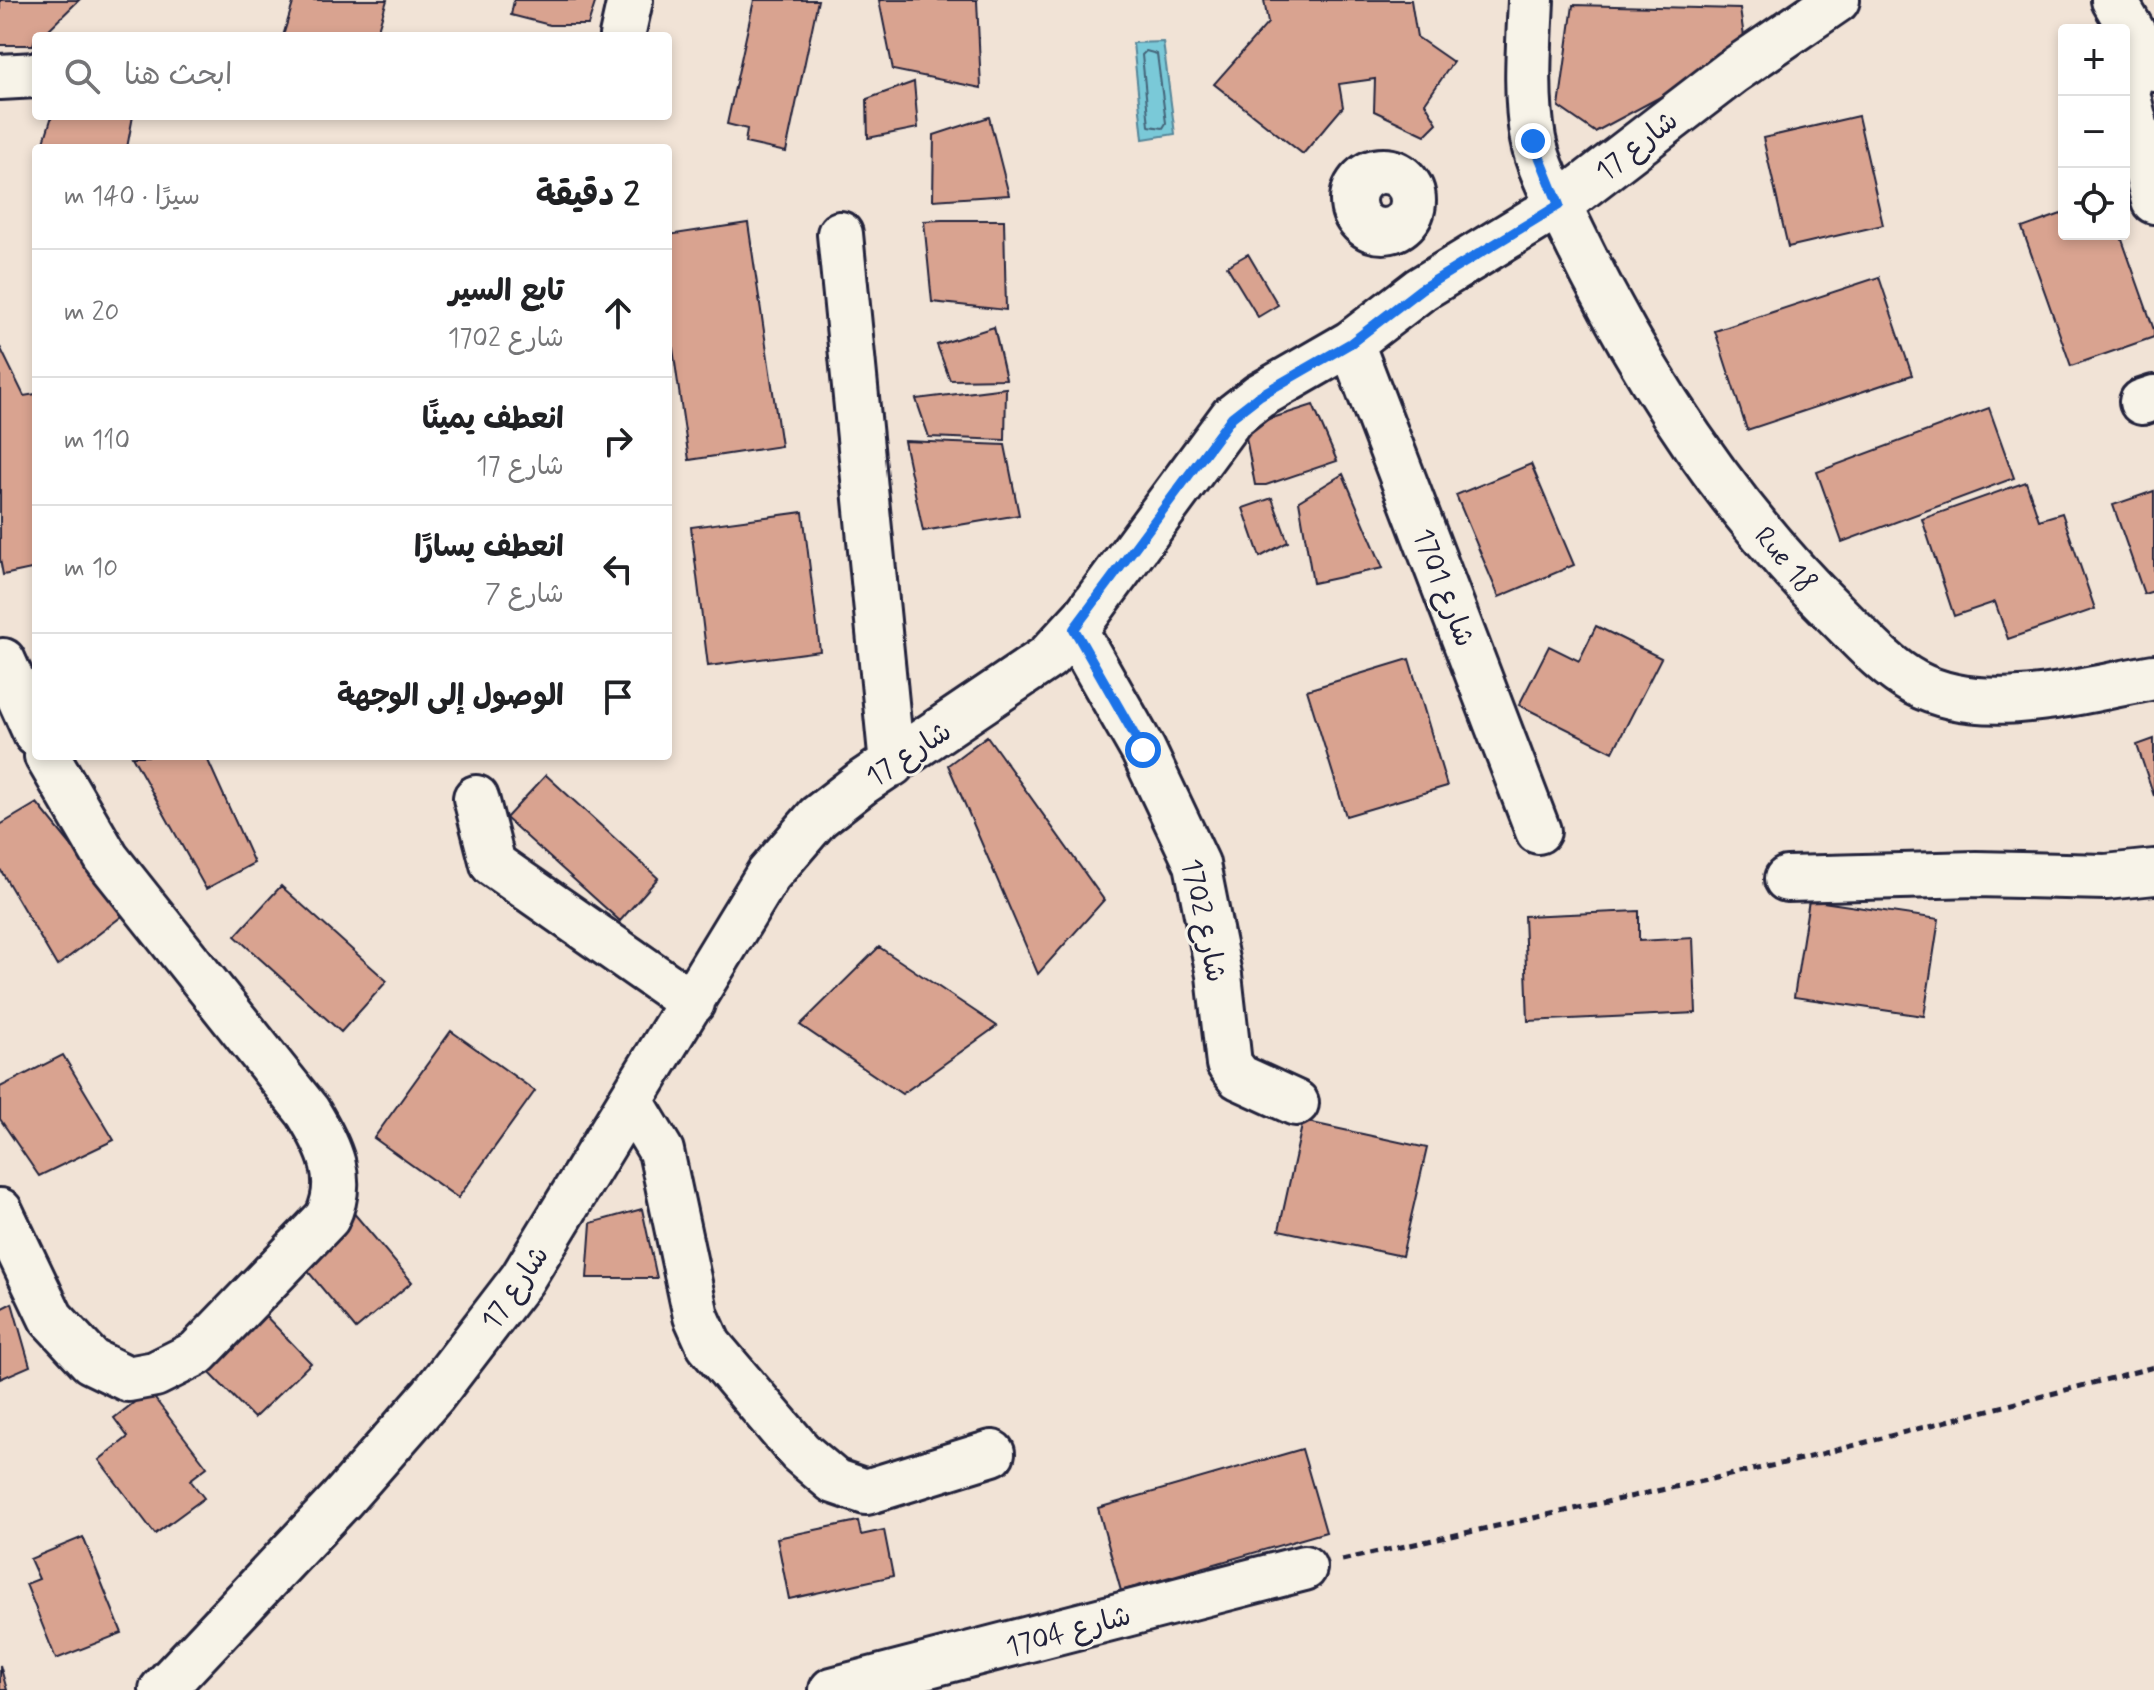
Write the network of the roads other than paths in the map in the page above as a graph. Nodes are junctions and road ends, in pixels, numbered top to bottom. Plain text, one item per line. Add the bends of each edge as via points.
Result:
1 (630, 0) edge
2 (1531, 0) edge
3 (1837, 0) edge
4 (2118, 14) edge
5 (623, 32) edge
6 (2154, 69) edge
7 (32, 75) edge
8 (0, 77) edge
9 (2128, 96) edge
10 (2154, 201) edge
11 (1559, 205) junction
12 (1392, 229) dead end
13 (840, 234) dead end
14 (1421, 289) junction
15 (1351, 343) junction
16 (1074, 629) junction
17 (3, 661) dead end
18 (2154, 677) edge
19 (32, 725) edge
20 (49, 760) edge
21 (892, 764) junction
22 (476, 798) dead end
23 (1538, 831) dead end
24 (2154, 872) edge
25 (1787, 879) dead end
26 (692, 1003) junction
27 (632, 1103) junction
28 (1296, 1103) dead end
29 (0, 1211) edge
30 (992, 1453) dead end
31 (1304, 1568) road end
32 (162, 1690) edge
33 (832, 1690) edge

1 - 5 street
2 - 11 street, Rue 18 via 1528,76 1533,141
3 - 11 street, شارع 17 via 1732,72
4 - 6 street
7 - 8 street
9 - 10 street
11 - 14 street, شارع 17
11 - 18 street, Rue 18 via 1606,303 1704,463 1797,575 1878,656 1915,683 1951,696 1996,700
12 - 14 street
13 - 21 street
14 - 15 street, شارع 17
15 - 16 street, شارع 17 via 1232,417
15 - 23 street, شارع 1701
16 - 21 street, شارع 17 via 1024,676
16 - 28 street, شارع 1702 via 1143,750 1197,864 1219,975 1229,1064 1239,1077
17 - 19 street
20 - 29 street via 107,859 308,1112 333,1160 337,1185 327,1218 197,1353 155,1374 128,1379 91,1361 51,1318
21 - 26 street, شارع 17 via 818,817 791,846
22 - 26 street via 493,864
24 - 25 street via 2106,877
26 - 27 street, شارع 17
27 - 30 street via 661,1151 696,1316 709,1345 800,1452 834,1481 866,1492
27 - 32 street, شارع 17 via 522,1279 433,1395
31 - 33 street, شارع 1704

